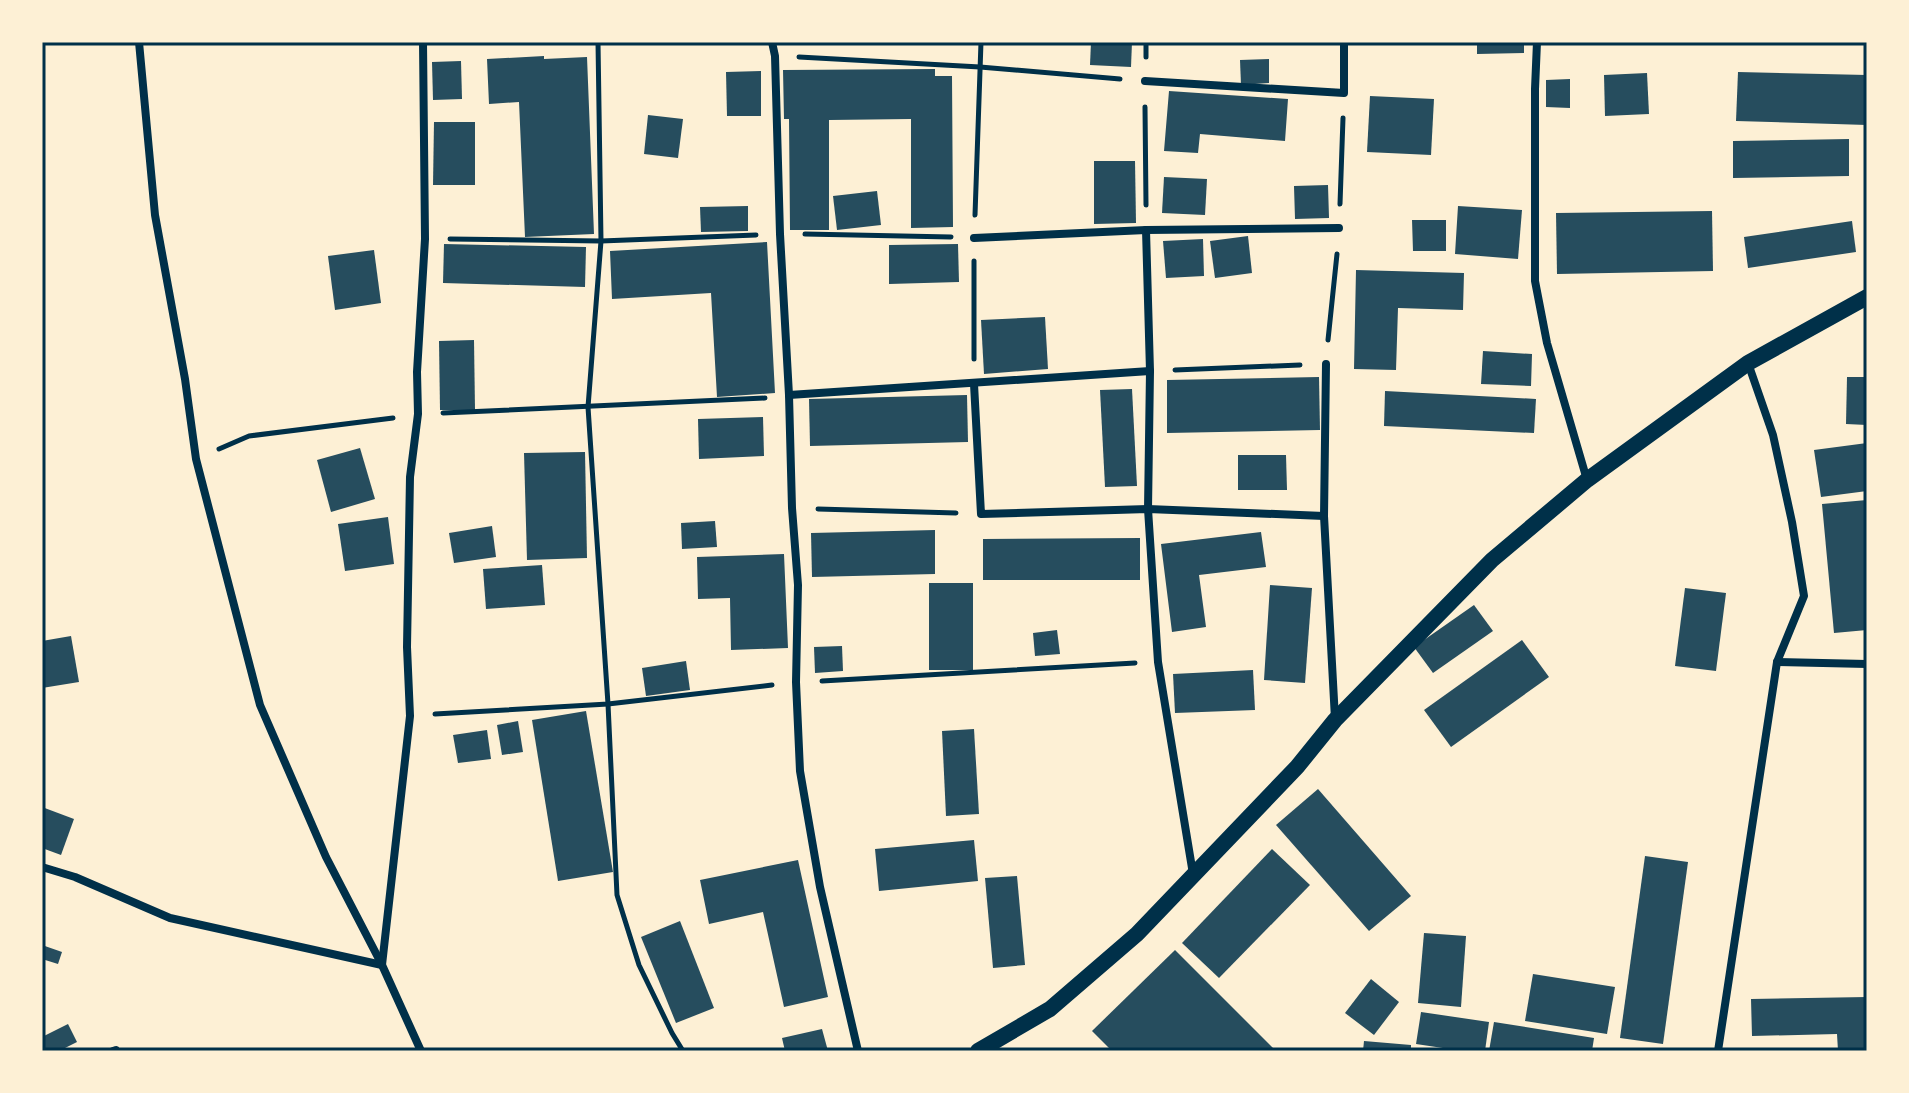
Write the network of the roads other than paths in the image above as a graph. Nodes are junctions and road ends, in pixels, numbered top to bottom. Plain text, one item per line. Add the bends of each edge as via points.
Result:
1 (139, 42) edge
2 (423, 42) edge
3 (772, 42) edge
4 (1344, 42) edge
5 (1537, 42) edge
6 (1145, 81) road end
7 (1339, 228) dead end
8 (1146, 230) junction
9 (974, 238) road end
10 (1867, 297) edge
11 (1748, 363) junction
12 (1326, 364) road end
13 (1150, 371) junction
14 (974, 384) junction
15 (789, 395) junction
16 (1587, 480) junction
17 (1148, 509) junction
18 (1324, 516) junction
19 (1777, 662) junction
20 (1867, 664) edge
21 (1335, 720) junction
22 (42, 867) edge
23 (1193, 875) junction
24 (382, 965) junction
25 (421, 1051) edge
26 (858, 1051) edge
27 (978, 1051) edge
28 (1718, 1051) edge

1 - 24 street via 155,215 196,459 260,705 326,857
2 - 24 street via 425,239 418,414 410,477 410,716
3 - 15 street
4 - 6 street via 1344,93
5 - 16 street via 1535,281 1547,343
7 - 8 street
8 - 9 street
8 - 13 street
10 - 11 main road
11 - 16 main road
11 - 19 street via 1773,435 1804,596
12 - 18 street
13 - 14 street
13 - 17 street
14 - 15 street
14 - 17 street via 981,514
15 - 26 street via 800,771
16 - 21 main road via 1492,560
17 - 18 street
17 - 23 street via 1158,662
18 - 21 street
19 - 20 street
19 - 28 street
21 - 23 main road
22 - 24 street via 170,918
23 - 27 main road via 1137,934 1050,1009
24 - 25 street

